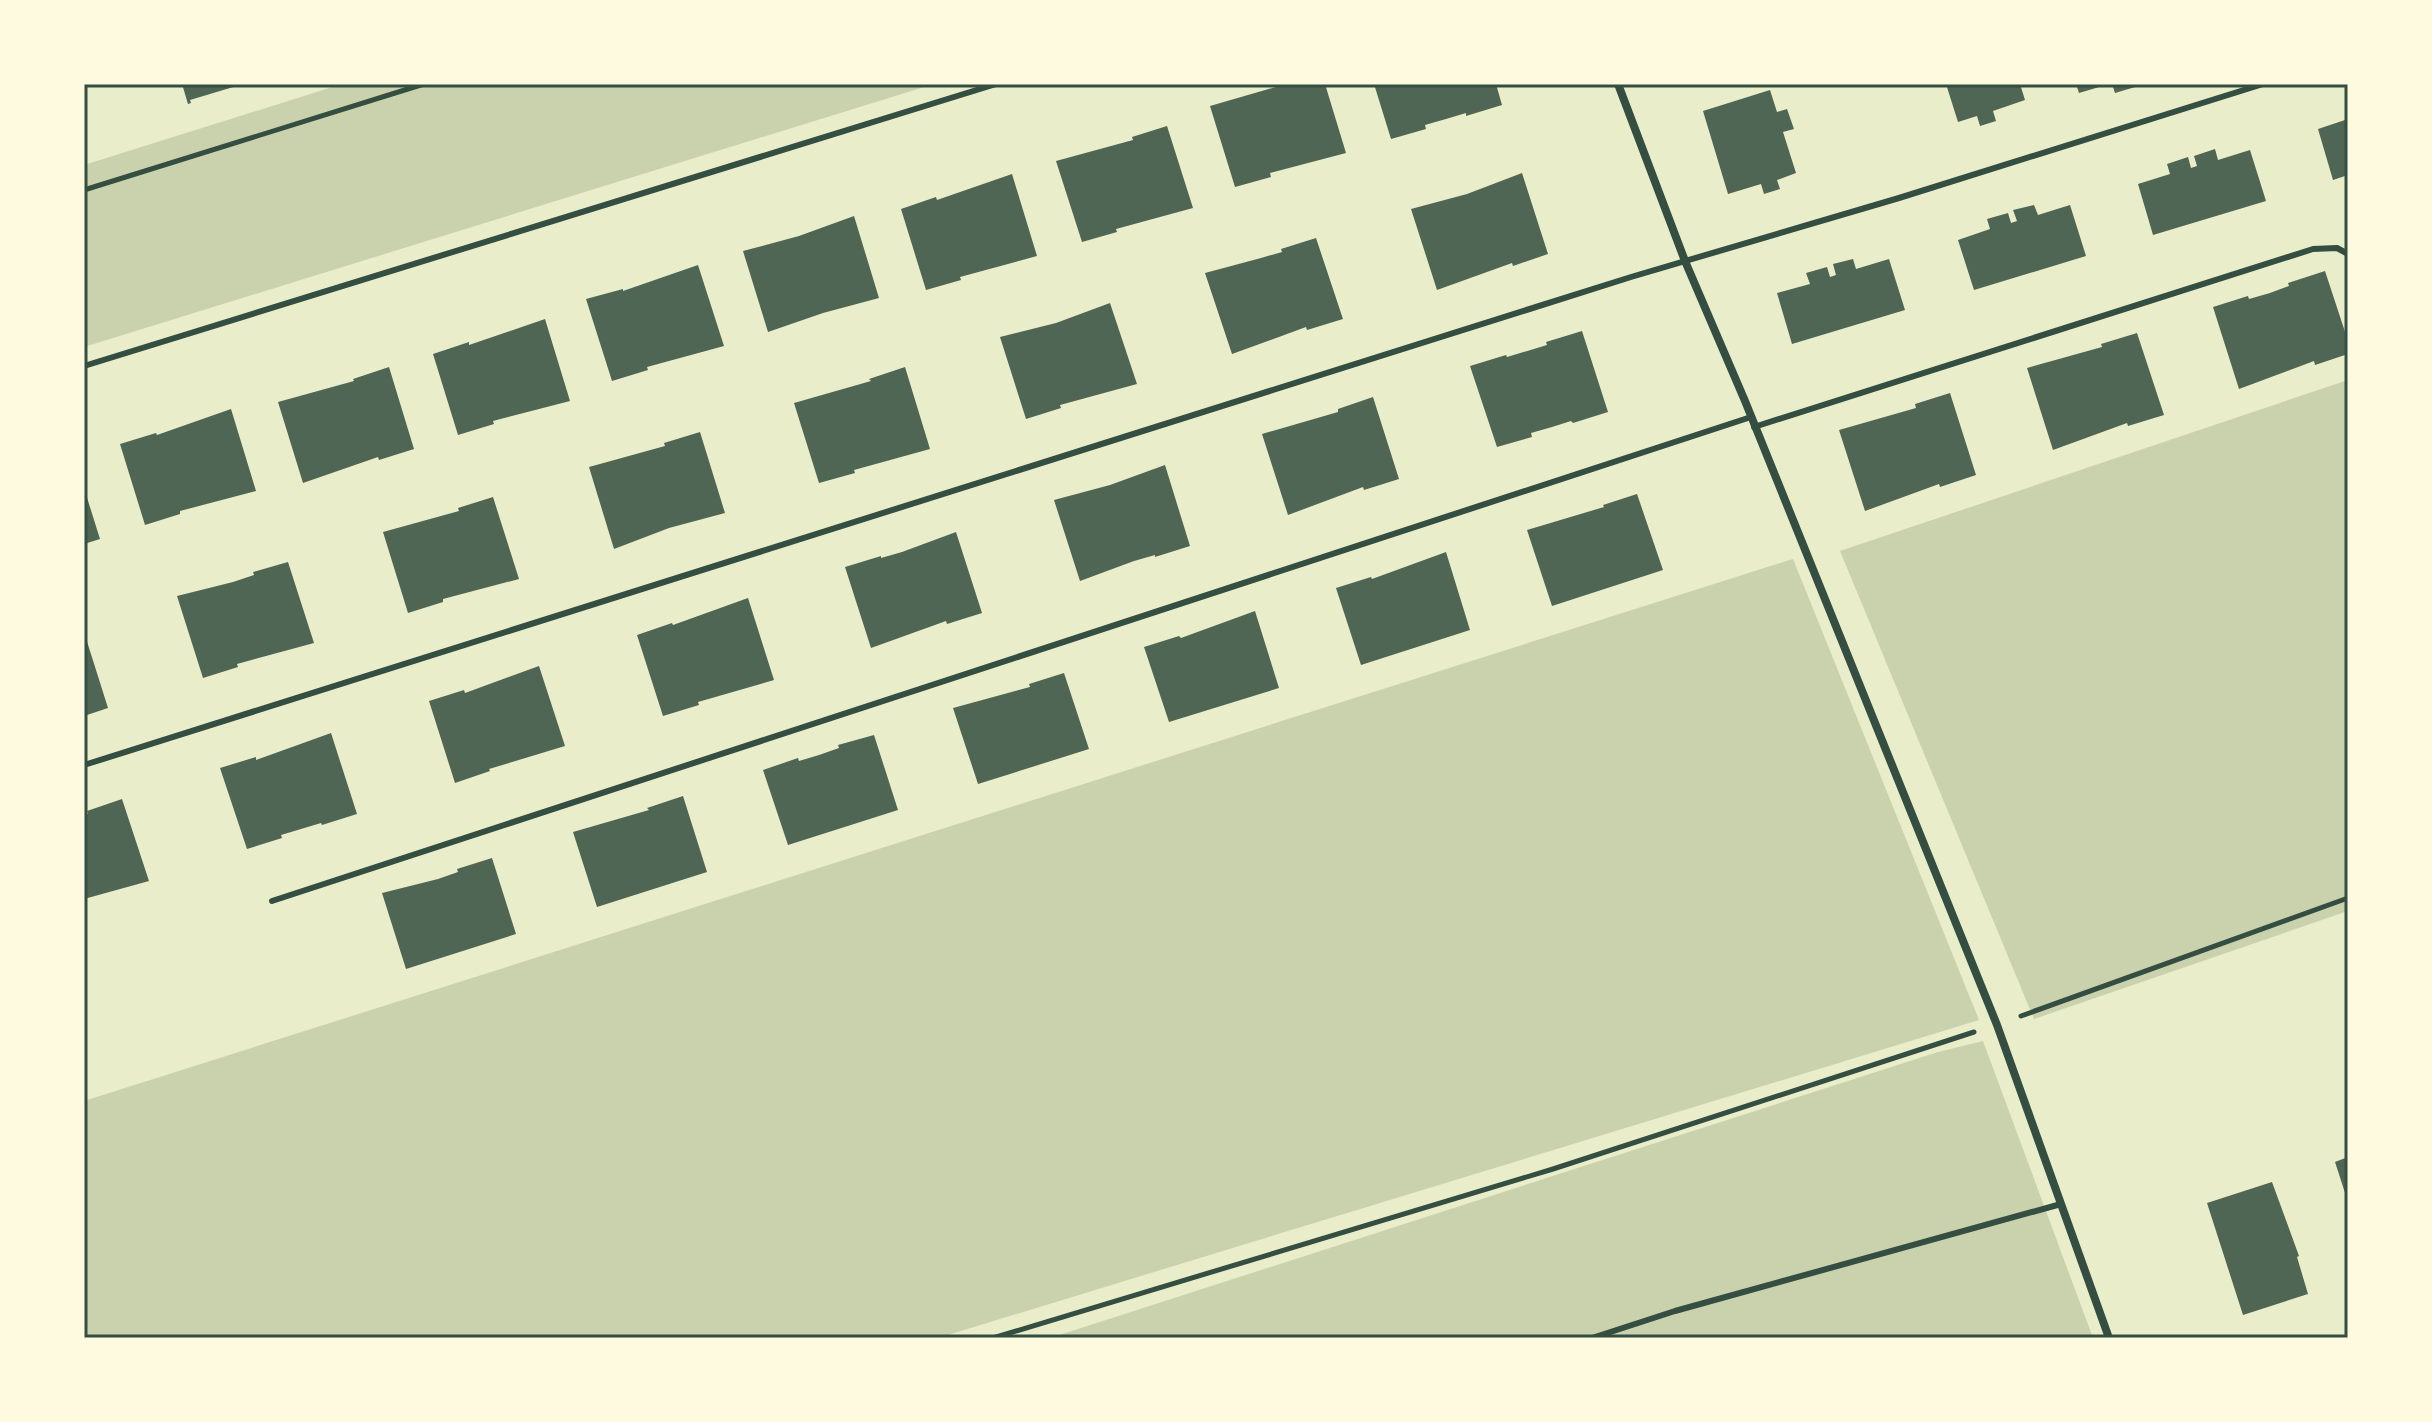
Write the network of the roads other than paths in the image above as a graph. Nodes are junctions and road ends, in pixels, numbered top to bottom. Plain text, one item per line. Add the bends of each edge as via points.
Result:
1 (996, 84) edge
2 (1618, 84) edge
3 (2263, 84) edge
4 (2254, 85) edge
5 (2348, 254) edge
6 (1685, 261) junction
7 (84, 366) edge
8 (1751, 417) junction
9 (1754, 427) junction
10 (84, 765) edge
11 (272, 901) dead end
12 (2061, 1204) junction
13 (1592, 1338) edge
14 (2109, 1338) edge

1 - 7 lane
2 - 6 street
3 - 4 lane
4 - 6 lane
5 - 9 lane via 2337,248 2313,249
6 - 8 street
6 - 10 lane
8 - 9 street
8 - 11 lane
9 - 12 street via 1997,1025
12 - 13 lane
12 - 14 street

